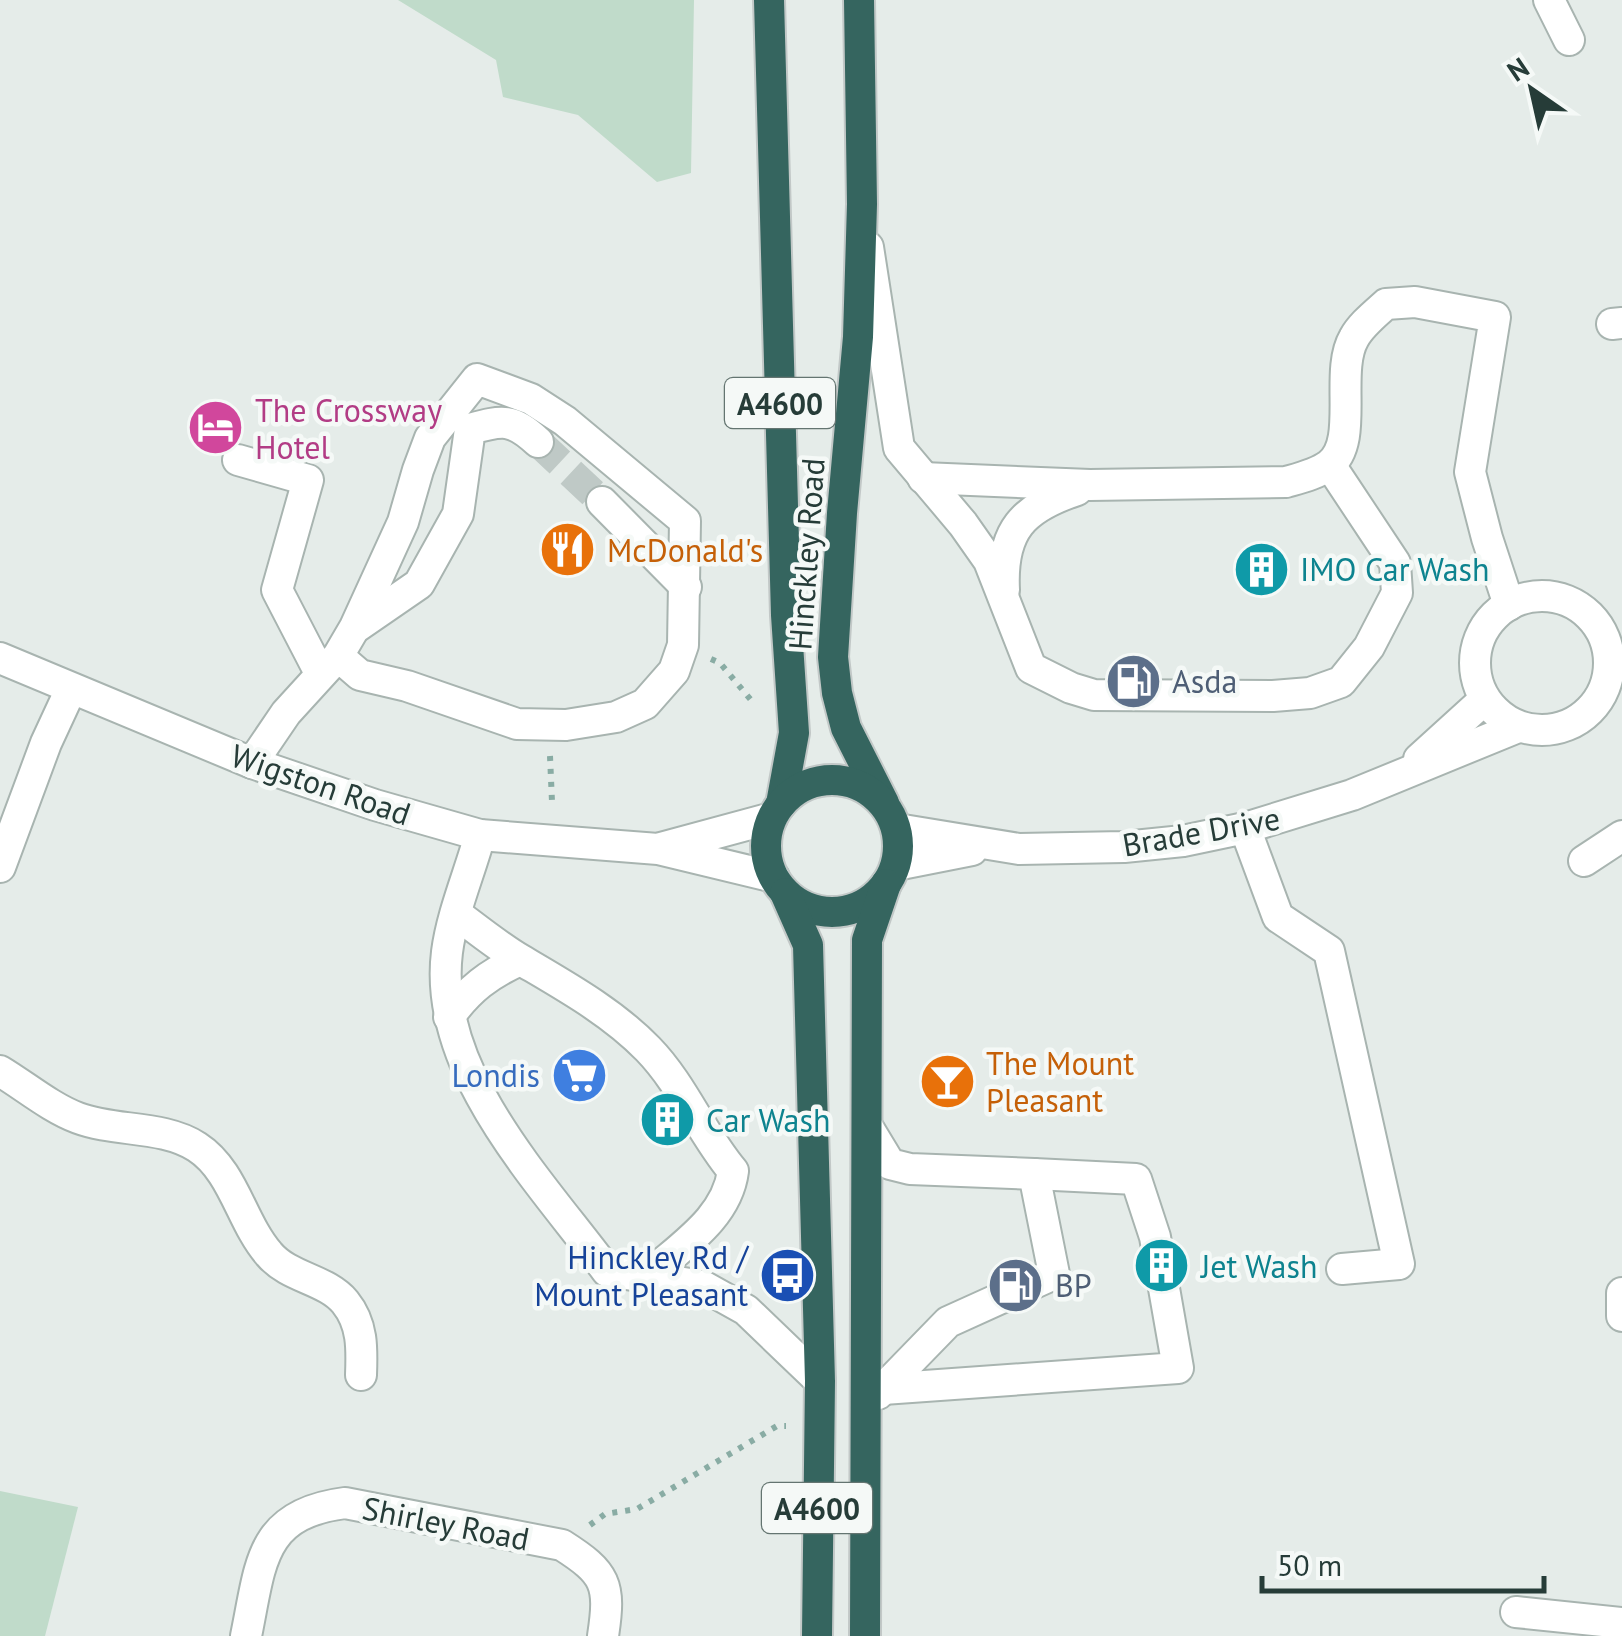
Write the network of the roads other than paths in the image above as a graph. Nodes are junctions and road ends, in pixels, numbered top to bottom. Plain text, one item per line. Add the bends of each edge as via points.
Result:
1 (769, 0) edge
2 (860, 0) edge
3 (1549, 0) edge
4 (1569, 40) dead end
5 (862, 204) junction
6 (538, 442) tunnel mouth
7 (238, 460) dead end
8 (1330, 465) junction
9 (923, 478) junction
10 (1090, 485) junction
11 (602, 502) tunnel mouth
12 (686, 587) junction
13 (1004, 594) junction
14 (1509, 605) junction
15 (356, 627) junction
16 (1613, 638) edge
17 (0, 658) edge
18 (329, 664) junction
19 (1615, 673) edge
20 (71, 689) junction
21 (1484, 700) junction
22 (1518, 727) junction
23 (252, 763) junction
24 (1406, 771) junction
25 (776, 811) junction
26 (890, 816) junction
27 (1245, 828) junction
28 (480, 834) junction
29 (1622, 836) edge
30 (990, 847) junction
31 (658, 849) junction
32 (1584, 860) dead end
33 (0, 867) edge
34 (891, 875) junction
35 (779, 885) junction
36 (458, 915) junction
37 (520, 960) junction
38 (449, 1017) junction
39 (0, 1071) edge
40 (867, 1126) junction
41 (1034, 1174) junction
42 (1342, 1269) dead end
43 (648, 1276) junction
44 (1622, 1292) edge
45 (1622, 1316) edge
46 (361, 1375) dead end
47 (820, 1381) junction
48 (875, 1397) junction
49 (1516, 1612) dead end
50 (1622, 1623) edge
51 (246, 1636) edge
52 (603, 1636) edge
53 (817, 1636) edge
54 (866, 1636) edge

1 - 25 highway, Hinckley Road / A4600 via 794,733
2 - 5 highway, Hinckley Road / A4600
3 - 4 street
5 - 9 street via 899,448
5 - 26 highway, Hinckley Road / A4600 via 833,658 846,728
6 - 15 street via 521,426 501,421 470,428 437,475 416,536 419,584
7 - 18 street via 308,480 277,590
8 - 10 street via 1286,482
8 - 13 street via 1395,563 1397,593 1369,647 1340,682 1273,696 1094,694 1071,688 1032,668
8 - 14 street via 1344,436 1353,339 1386,304 1415,302 1495,317 1470,472
9 - 10 street
9 - 13 street via 980,548
10 - 13 street via 1043,502 1022,518 1003,564
11 - 12 street
12 - 15 street via 685,521 565,420 477,379 430,438 404,522
12 - 18 street via 683,645 674,671 644,704 616,716 517,724
14 - 16 street via 1536,596 1560,598
14 - 21 street via 1488,621 1477,642 1474,672
15 - 18 street
16 - 19 street
17 - 20 street, Wigston Road
18 - 23 street
19 - 22 street via 1580,719 1541,732
20 - 23 street, Wigston Road
20 - 33 street
21 - 22 street
21 - 24 street, Brade Drive
22 - 24 street, Brade Drive
23 - 28 street, Wigston Road
24 - 27 street, Brade Drive
25 - 26 highway via 798,788 824,780 859,785
25 - 31 street, Wigston Road
25 - 35 highway, A4600 via 766,848
26 - 30 street, Brade Drive
26 - 34 highway, A4600
27 - 30 street, Brade Drive via 1124,847
27 - 42 street via 1278,917 1328,951 1399,1264
28 - 31 street, Wigston Road
28 - 36 street
29 - 32 street
30 - 34 street, Brade Drive
31 - 35 street, Wigston Road
34 - 35 highway via 870,901 843,911 813,910
34 - 40 highway, A4600 via 867,940
35 - 47 highway, A4600 via 808,944
36 - 37 street
36 - 38 street via 447,950
37 - 38 street via 467,992
37 - 43 street via 648,1048 733,1171 718,1213
38 - 43 street via 474,1084 607,1271
39 - 46 street via 77,1118 197,1148 224,1177 268,1254 344,1300 362,1344
40 - 41 street via 890,1164
40 - 48 highway, A4600
41 - 48 street via 1054,1274 948,1322
41 - 48 street via 1136,1179 1156,1237 1178,1368
43 - 47 street via 703,1286 746,1310
44 - 45 street
47 - 53 highway, A4600
48 - 54 highway, A4600
49 - 50 street
51 - 52 street, Shirley Road via 274,1534 296,1515 345,1503 562,1545 604,1582

